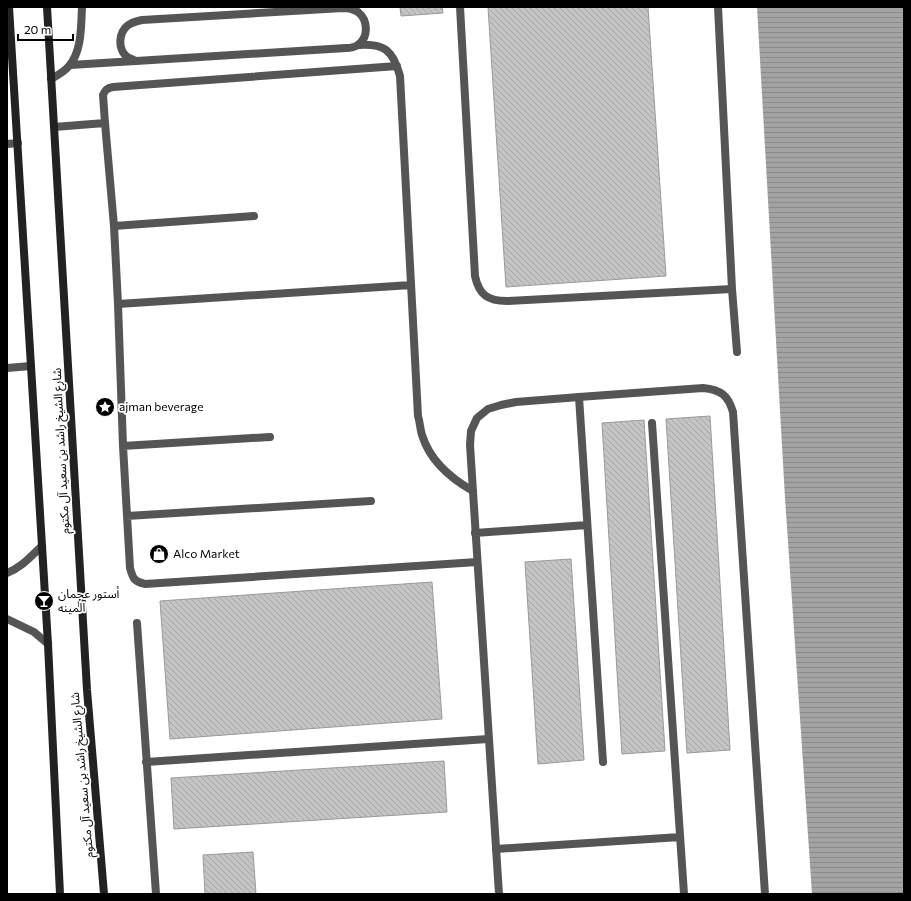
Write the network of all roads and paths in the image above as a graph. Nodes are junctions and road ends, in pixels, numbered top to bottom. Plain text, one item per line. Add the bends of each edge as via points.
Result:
1 (9, 7) edge
2 (47, 7) edge
3 (82, 7) edge
4 (460, 7) edge
5 (718, 7) edge
6 (358, 45) junction
7 (136, 61) junction
8 (70, 66) junction
9 (397, 66) junction
10 (51, 78) junction
11 (105, 123) junction
12 (54, 127) junction
13 (18, 143) junction
14 (7, 144) edge
15 (254, 216) dead end
16 (114, 226) junction
17 (411, 285) junction
18 (732, 289) junction
19 (118, 304) junction
20 (737, 352) dead end
21 (31, 366) junction
22 (7, 368) edge
23 (579, 397) junction
24 (652, 423) dead end
25 (270, 437) dead end
26 (123, 446) junction
27 (473, 491) junction
28 (371, 501) dead end
29 (127, 516) junction
30 (587, 525) junction
31 (475, 533) junction
32 (42, 546) junction
33 (477, 562) junction
34 (7, 573) edge
35 (7, 618) edge
36 (137, 624) dead end
37 (48, 644) junction
38 (488, 739) junction
39 (146, 762) junction
40 (603, 762) dead end
41 (680, 837) junction
42 (496, 849) junction
43 (60, 894) edge
44 (104, 894) edge
45 (156, 894) edge
46 (499, 894) edge
47 (684, 894) edge
48 (765, 894) edge

1 - 13 main road, شارع الشيخ راشد بن سعيد آل مكتوم
2 - 10 main road, شارع الشيخ راشد بن سعيد آل مكتوم
3 - 8 street via 78,46
4 - 18 street via 475,276 482,293 498,301 507,301
5 - 18 street
6 - 7 street via 346,48
6 - 7 street via 363,40 366,24 363,17 350,8 142,20 127,26 120,41 125,55
6 - 9 street via 368,44 386,50
7 - 8 street
8 - 10 street
9 - 11 street via 112,87 105,90 103,95
9 - 17 street via 400,76
10 - 12 main road, شارع الشيخ راشد بن سعيد آل مكتوم
11 - 12 street
11 - 16 street
12 - 44 main road, شارع الشيخ راشد بن سعيد آل مكتوم via 87,690
13 - 14 street
13 - 21 main road, شارع الشيخ راشد بن سعيد آل مكتوم
15 - 16 street
16 - 19 street
17 - 19 street
17 - 27 street via 418,416 422,436 442,469
18 - 20 street
19 - 26 street
21 - 22 street
21 - 32 main road, شارع الشيخ راشد بن سعيد آل مكتوم
23 - 27 street via 516,402 488,409 477,418 471,431 470,445
23 - 30 street
23 - 48 street via 714,389 730,402 734,412
24 - 41 street
25 - 26 street
26 - 29 street
27 - 31 street
28 - 29 street
29 - 33 street via 132,577 136,582 145,584
30 - 31 street
30 - 40 street
31 - 33 street
32 - 34 street via 25,562
32 - 37 main road, شارع الشيخ راشد بن سعيد آل مكتوم
33 - 38 street
35 - 37 street via 34,632
36 - 39 street
37 - 43 main road, شارع الشيخ راشد بن سعيد آل مكتوم
38 - 39 street
38 - 42 street
39 - 45 street
41 - 42 street
41 - 47 street
42 - 46 street

